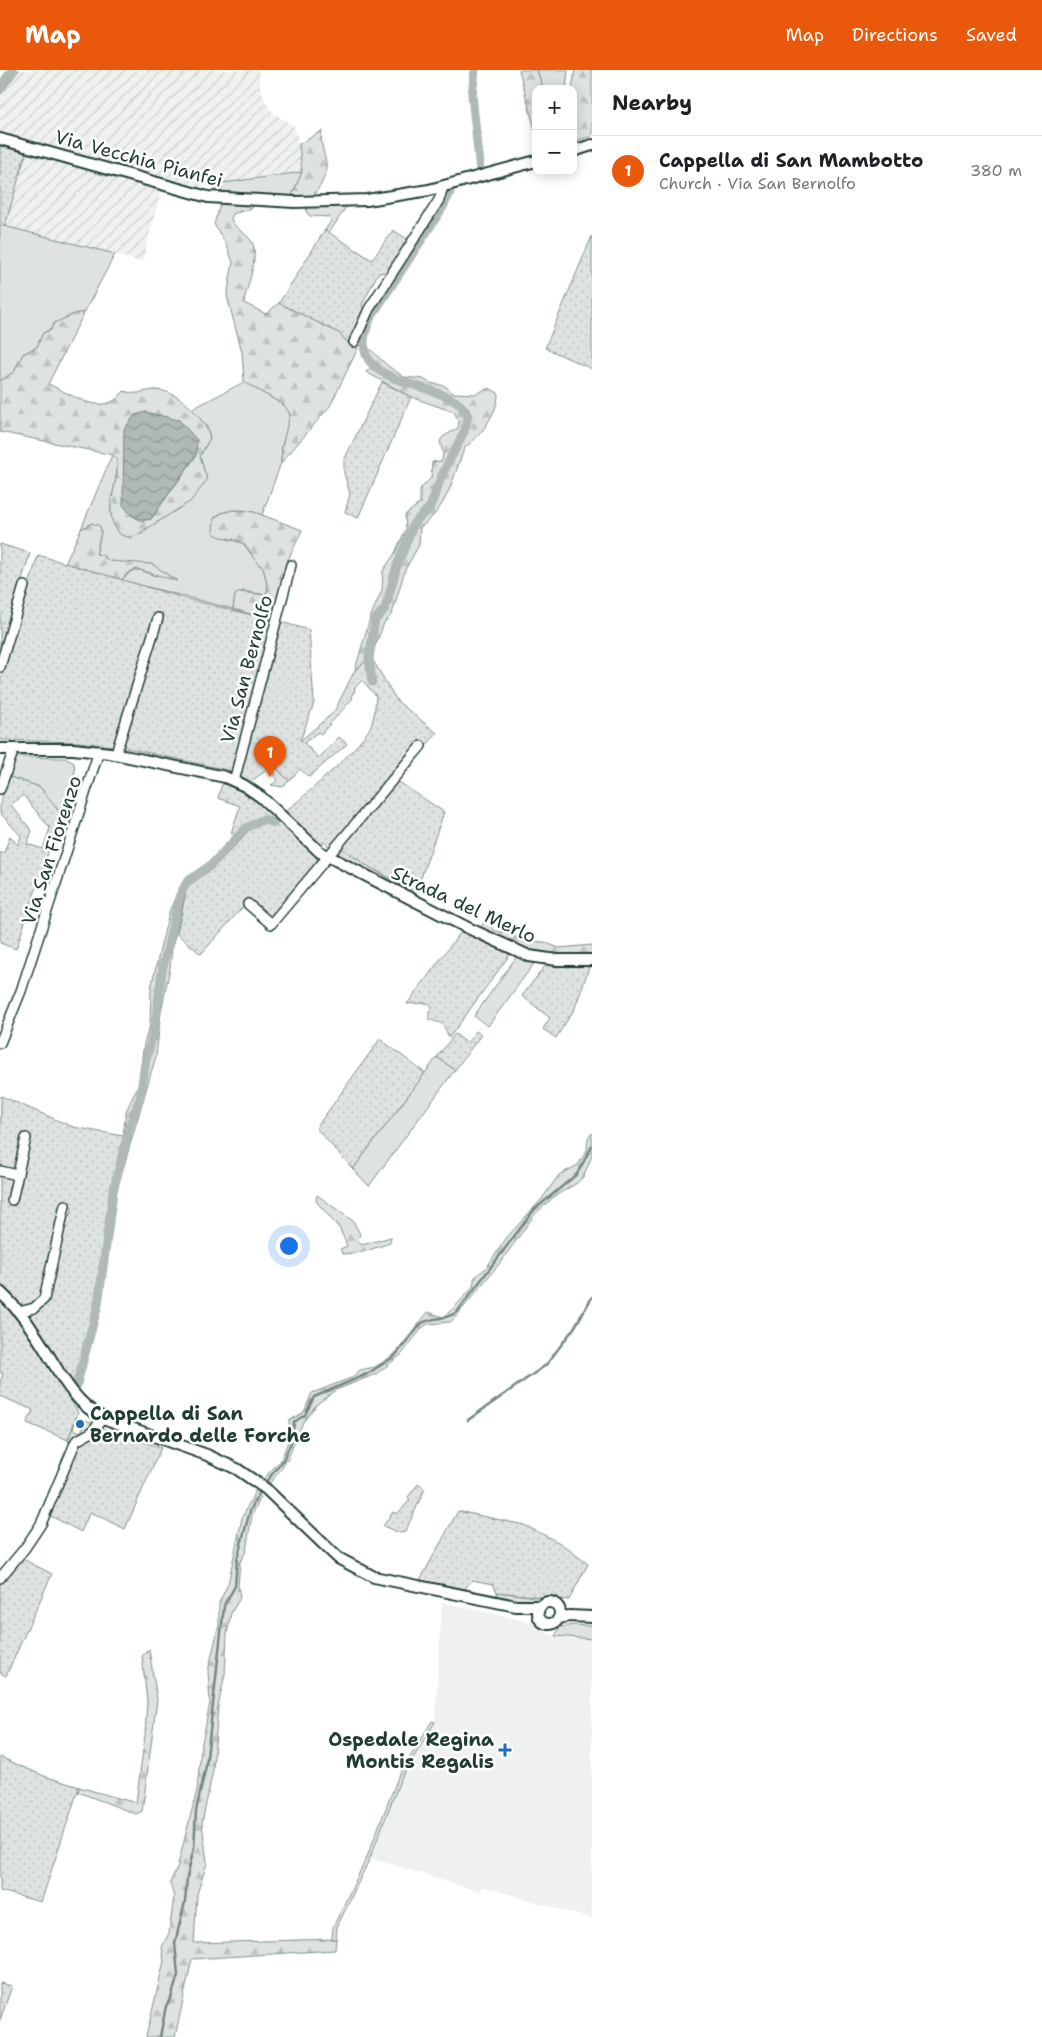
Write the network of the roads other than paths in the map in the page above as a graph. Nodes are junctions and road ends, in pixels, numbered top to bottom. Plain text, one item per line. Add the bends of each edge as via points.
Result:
1 (0, 139) edge
2 (592, 145) edge
3 (577, 150) edge
4 (532, 162) edge
5 (443, 186) junction
6 (354, 342) dead end
7 (291, 565) dead end
8 (24, 586) dead end
9 (158, 618) dead end
10 (0, 667) edge
11 (421, 746) dead end
12 (0, 749) edge
13 (14, 749) junction
14 (100, 751) junction
15 (116, 753) junction
16 (234, 781) junction
17 (0, 789) edge
18 (327, 856) junction
19 (248, 904) dead end
20 (592, 960) edge
21 (0, 1043) edge
22 (26, 1138) dead end
23 (0, 1171) edge
24 (18, 1175) junction
25 (12, 1200) dead end
26 (65, 1206) dead end
27 (0, 1292) edge
28 (19, 1312) junction
29 (103, 1418) junction
30 (0, 1578) edge
31 (516, 1606) junction
32 (541, 1606) junction
33 (560, 1614) junction
34 (539, 1617) junction
35 (592, 1617) edge

1 - 5 street, Via Vecchia Pianfei via 226,200 362,201
2 - 3 street
4 - 5 street, Via Vecchia Pianfei
5 - 6 street via 439,200 369,309
7 - 16 street, Via San Bernolfo
8 - 10 street
9 - 15 street
11 - 18 street
12 - 13 street
13 - 14 street
13 - 17 street
14 - 15 street
14 - 21 street, Via San Fiorenzo via 23,987
15 - 16 street
16 - 18 street via 261,797
18 - 19 street via 272,924
18 - 20 street, Strada del Merlo via 522,955 552,960
22 - 24 street
23 - 24 street
24 - 25 street
26 - 28 street via 44,1299 34,1308
27 - 28 street
28 - 29 street via 73,1394
29 - 30 street via 95,1430 76,1441 41,1524
29 - 31 street via 207,1454 237,1469 262,1487 331,1552 363,1572 386,1581
31 - 32 street
31 - 34 street
32 - 33 street via 554,1603
32 - 34 street
33 - 34 street via 550,1624
33 - 35 street

